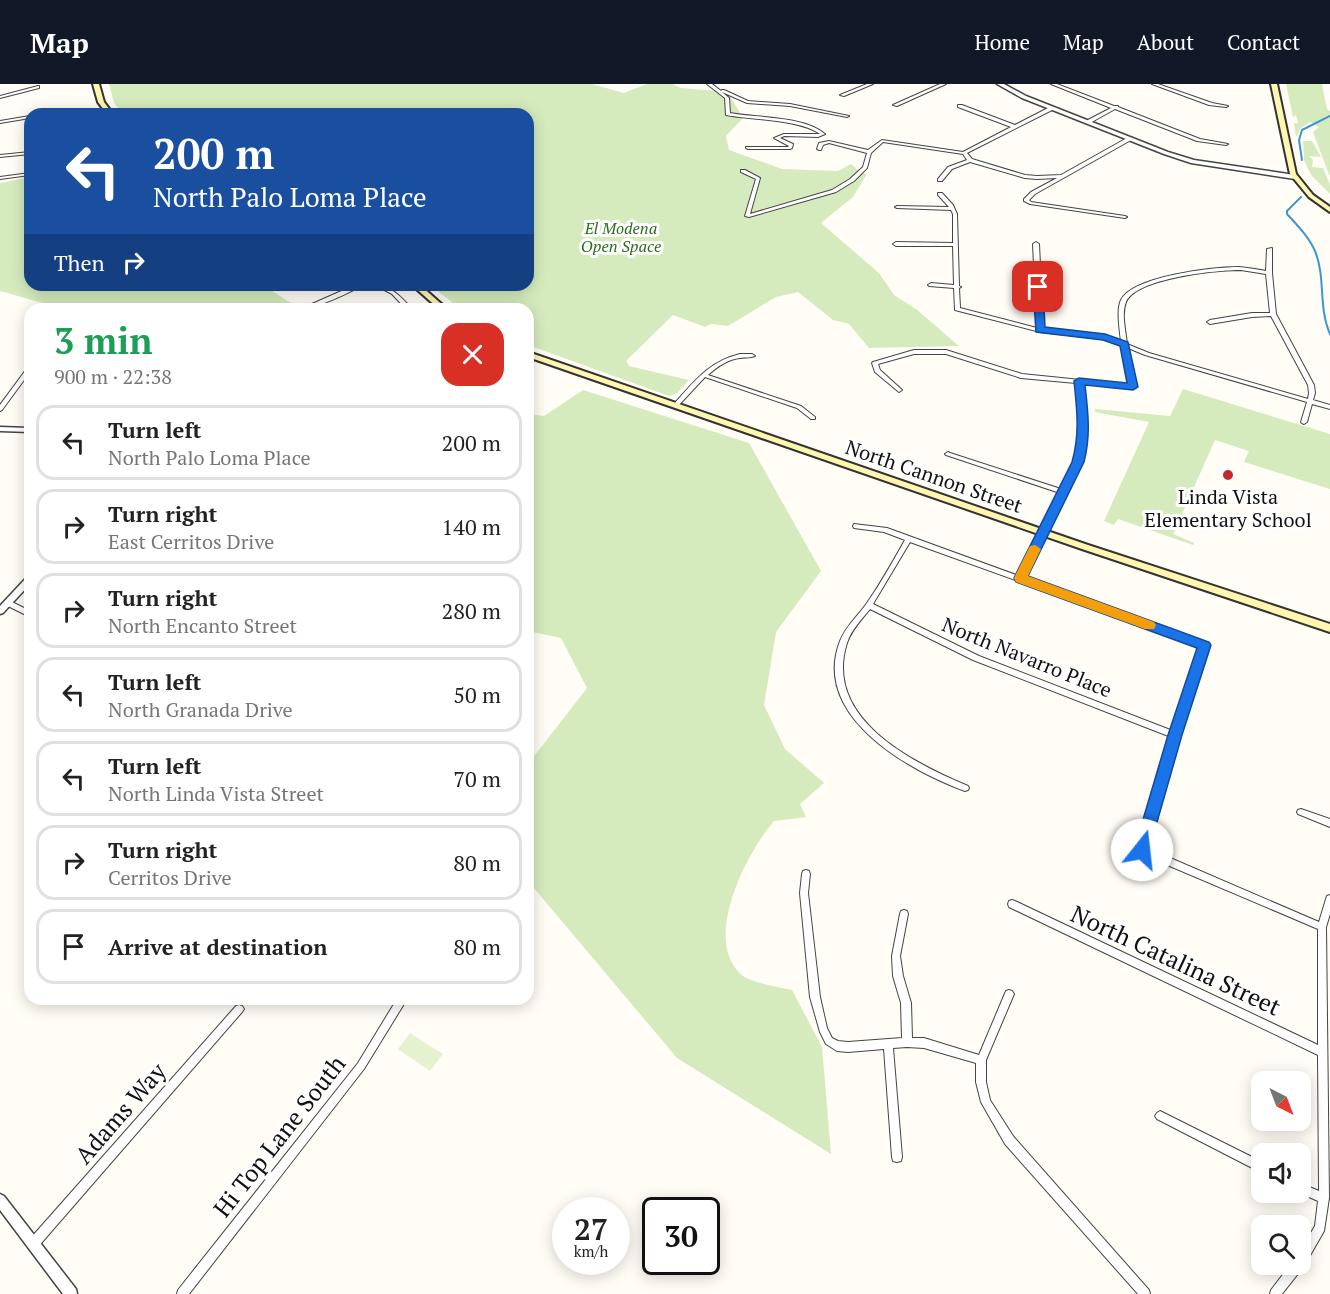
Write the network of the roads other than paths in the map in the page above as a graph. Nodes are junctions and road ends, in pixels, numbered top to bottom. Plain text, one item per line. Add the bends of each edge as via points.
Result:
1 (96, 84) edge
2 (709, 84) edge
3 (871, 84) edge
4 (944, 84) edge
5 (1000, 84) edge
6 (1053, 84) edge
7 (1155, 84) edge
8 (1274, 84) edge
9 (38, 87) dead end
10 (719, 89) junction
11 (842, 95) dead end
12 (0, 97) edge
13 (895, 105) dead end
14 (960, 106) dead end
15 (1226, 106) dead end
16 (106, 108) edge
17 (1052, 108) junction
18 (1118, 108) junction
19 (847, 116) dead end
20 (24, 118) edge
21 (0, 122) edge
22 (1091, 123) junction
23 (1015, 127) junction
24 (1129, 139) junction
25 (1226, 144) dead end
26 (748, 148) dead end
27 (819, 149) dead end
28 (869, 152) junction
29 (964, 153) junction
30 (24, 154) edge
31 (0, 156) edge
32 (970, 160) junction
33 (743, 171) dead end
34 (24, 175) edge
35 (1064, 175) junction
36 (1295, 177) junction
37 (0, 178) edge
38 (940, 180) dead end
39 (940, 194) dead end
40 (897, 207) dead end
41 (953, 209) junction
42 (1330, 210) edge
43 (1125, 217) dead end
44 (896, 244) dead end
45 (1036, 244) dead end
46 (956, 245) junction
47 (1270, 249) dead end
48 (1269, 273) junction
49 (931, 285) dead end
50 (958, 287) junction
51 (346, 291) edge
52 (390, 291) edge
53 (423, 291) edge
54 (320, 303) edge
55 (404, 303) edge
56 (436, 303) edge
57 (1273, 314) junction
58 (1210, 322) dead end
59 (1040, 330) junction
60 (1125, 344) junction
61 (534, 356) edge
62 (752, 356) dead end
63 (704, 375) junction
64 (24, 376) edge
65 (1079, 381) junction
66 (899, 390) dead end
67 (1311, 401) junction
68 (676, 405) junction
69 (1330, 407) edge
70 (0, 409) edge
71 (813, 418) dead end
72 (1304, 422) dead end
73 (0, 429) edge
74 (24, 430) edge
75 (948, 454) dead end
76 (1063, 492) junction
77 (856, 526) dead end
78 (1043, 532) junction
79 (909, 538) junction
80 (1021, 578) junction
81 (24, 586) edge
82 (8, 603) junction
83 (869, 605) junction
84 (0, 611) edge
85 (24, 611) edge
86 (1330, 628) edge
87 (1175, 735) junction
88 (965, 788) dead end
89 (1301, 812) dead end
90 (1330, 823) edge
91 (806, 874) dead end
92 (1330, 899) edge
93 (1012, 904) dead end
94 (904, 914) dead end
95 (1322, 927) junction
96 (1009, 994) dead end
97 (398, 1005) edge
98 (239, 1009) dead end
99 (907, 1042) junction
100 (888, 1044) junction
101 (1323, 1052) junction
102 (981, 1060) junction
103 (1160, 1116) dead end
104 (897, 1157) dead end
105 (1251, 1162) edge
106 (1311, 1193) edge
107 (1324, 1198) junction
108 (0, 1200) edge
109 (1311, 1242) edge
110 (33, 1244) junction
111 (1290, 1275) edge
112 (71, 1294) edge
113 (182, 1294) edge
114 (1145, 1294) edge
115 (1275, 1294) edge

1 - 16 main road
2 - 10 street
3 - 11 street
4 - 13 street
5 - 17 street
6 - 18 street
7 - 15 street via 1211,105
8 - 36 main road
9 - 12 street
10 - 19 street via 747,102
10 - 26 street via 727,98 728,114 785,121 813,127 823,134 777,138 790,148
14 - 23 street
17 - 22 street
17 - 23 street
18 - 22 street
18 - 25 street via 1199,140
20 - 21 street
22 - 24 street
23 - 29 street
24 - 35 street
24 - 36 street via 1193,162
27 - 28 street via 829,142
28 - 29 street via 882,141 890,141
28 - 33 street via 865,167 834,191 747,216 758,178
29 - 32 street
30 - 31 street
32 - 35 street via 1025,176
32 - 38 street via 950,168
34 - 37 street
35 - 43 street via 1026,201
36 - 42 main road
39 - 41 street
40 - 41 street
41 - 46 street
44 - 46 street
45 - 59 street
46 - 50 street
47 - 48 street
48 - 57 street
48 - 60 street via 1235,268 1213,270 1142,285 1123,302
49 - 50 street
50 - 59 street via 957,309
51 - 54 street
52 - 55 street
53 - 56 main road
57 - 58 street
57 - 67 street via 1311,386
59 - 60 street via 1105,337
60 - 65 street via 1133,387
60 - 67 street via 1147,354
61 - 68 main road, North Cannon Street
62 - 63 street via 730,358
63 - 68 street
63 - 71 street via 799,407
64 - 70 street
65 - 66 street via 1021,376 946,352 914,352 875,363 877,371
65 - 76 street via 1083,441 1078,462
67 - 69 street
67 - 72 street
68 - 78 main road, North Cannon Street
73 - 74 street
75 - 76 street
76 - 78 street
77 - 79 street
78 - 80 street
78 - 86 main road, North Cannon Street
79 - 80 street
79 - 83 street
80 - 87 street via 1205,645
81 - 82 street
82 - 84 street
82 - 85 street
83 - 87 street, North Navarro Place via 976,658
83 - 88 street via 843,641 838,665 843,694 867,729 902,758
87 - 95 street via 1142,850
89 - 90 street
91 - 100 street via 804,893 815,997 823,1029 837,1046
92 - 95 street
93 - 101 street, North Catalina Street
94 - 99 street via 896,956 906,1003
95 - 101 street
96 - 102 street
97 - 113 street, Hi Top Lane South via 361,1066
98 - 110 street, Adams Way
99 - 100 street
99 - 102 street via 943,1047
100 - 104 street
101 - 107 street
102 - 114 street via 986,1102 1009,1140
103 - 105 street
106 - 107 street
107 - 109 street via 1320,1227
108 - 110 street
110 - 112 street
111 - 115 street

